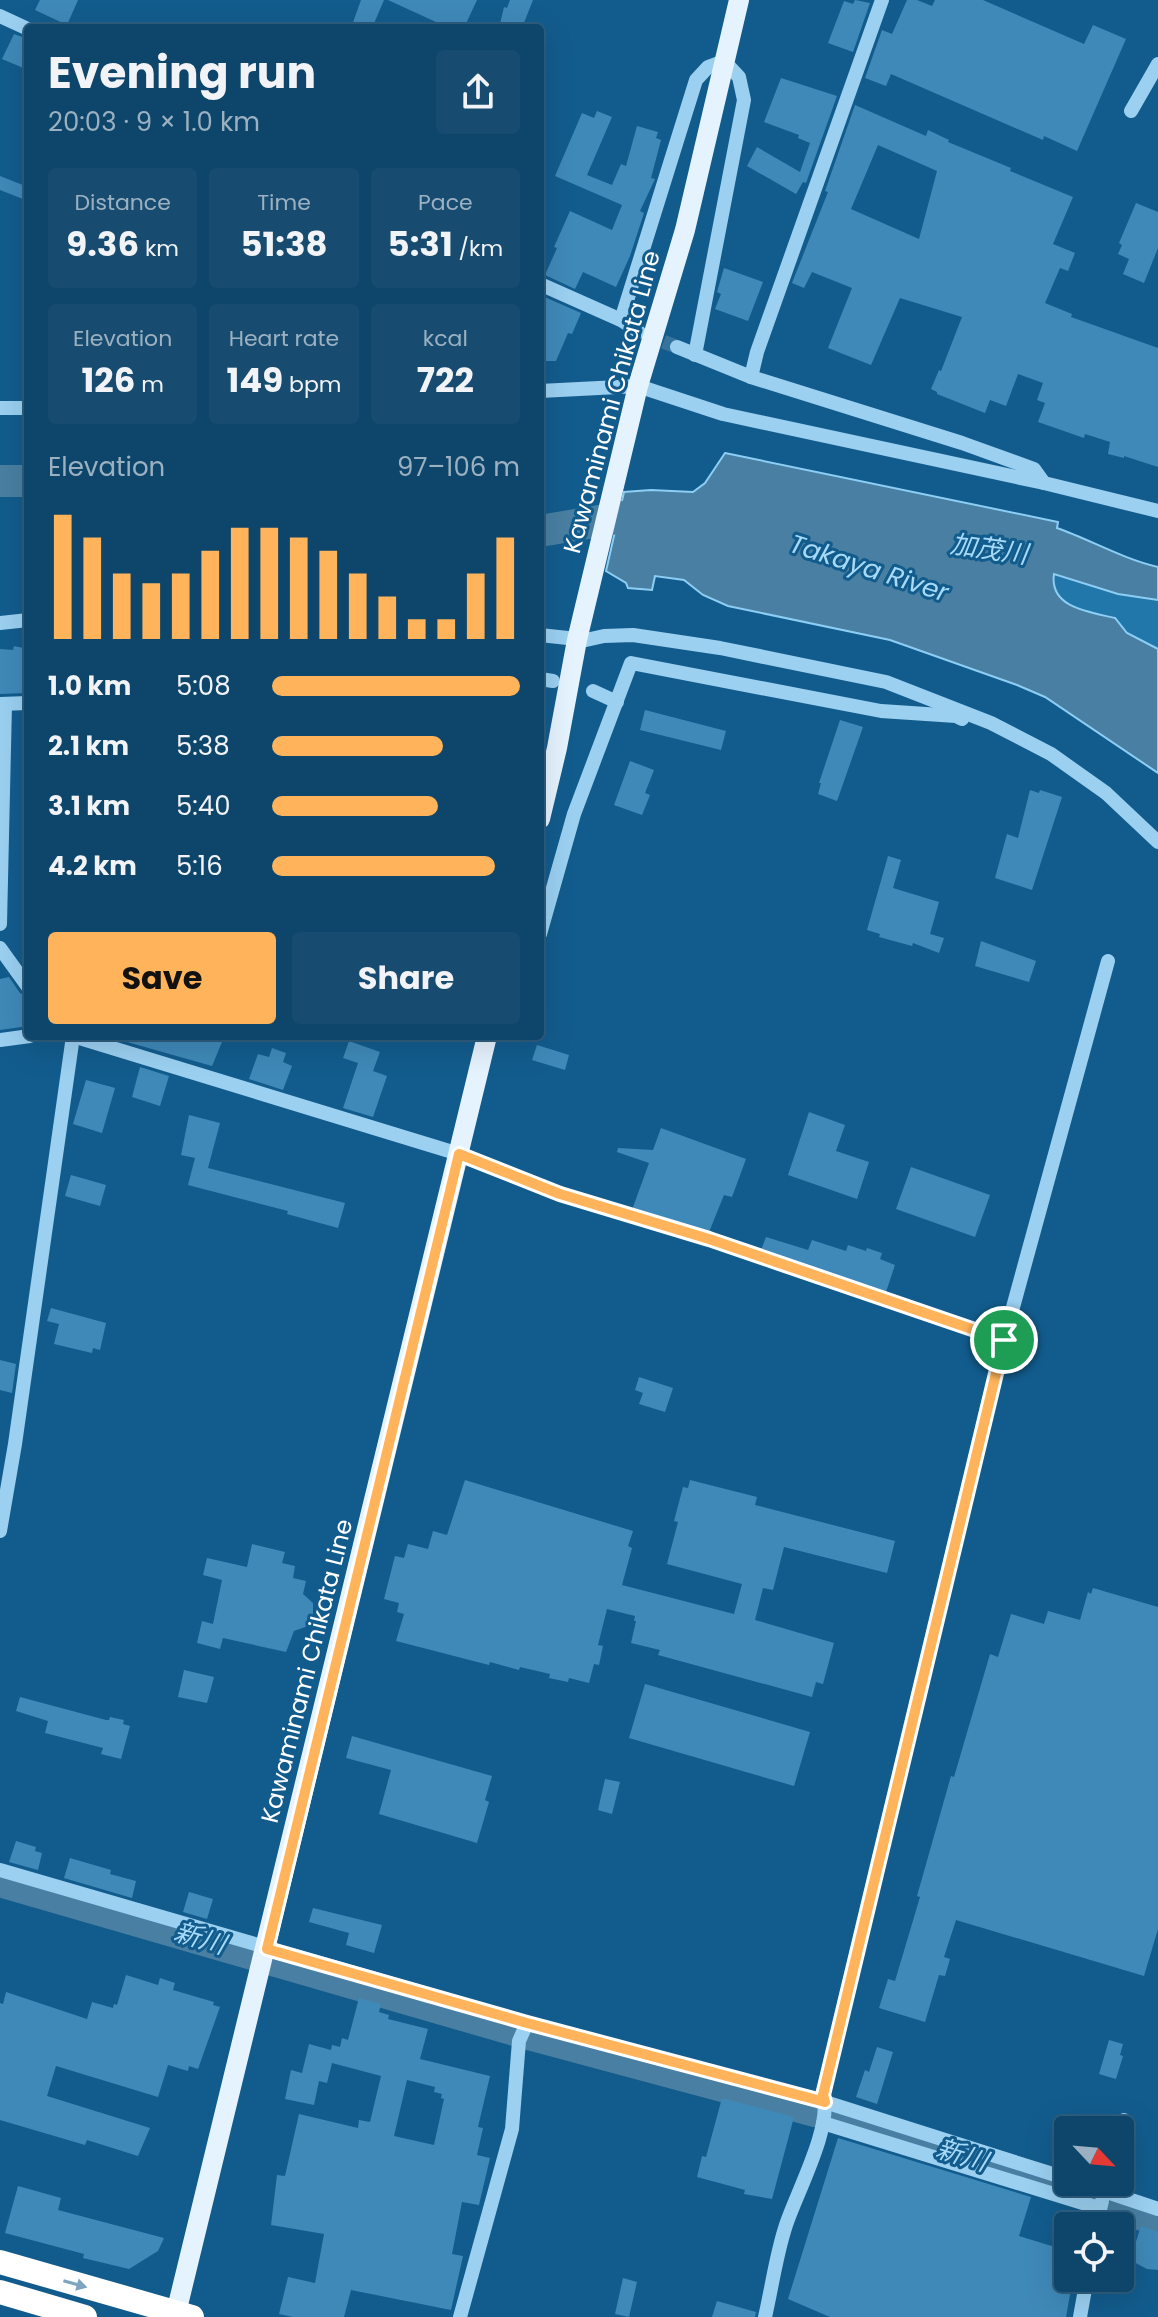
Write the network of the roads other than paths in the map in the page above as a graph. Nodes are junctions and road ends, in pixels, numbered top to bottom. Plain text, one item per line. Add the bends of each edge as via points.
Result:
1 (739, 0) edge
2 (882, 0) edge
3 (0, 16) edge
4 (24, 27) edge
5 (724, 61) junction
6 (1158, 64) edge
7 (1131, 111) dead end
8 (544, 286) edge
9 (621, 320) junction
10 (639, 332) tunnel mouth
11 (677, 347) tunnel mouth
12 (695, 355) junction
13 (751, 377) junction
14 (638, 386) junction
15 (544, 391) edge
16 (0, 408) edge
17 (24, 408) edge
18 (1044, 483) junction
19 (1158, 511) edge
20 (24, 620) edge
21 (0, 623) edge
22 (579, 630) junction
23 (544, 634) edge
24 (593, 691) dead end
25 (617, 702) junction
26 (24, 703) edge
27 (3, 704) edge
28 (991, 723) junction
29 (544, 802) edge
30 (1158, 842) edge
31 (544, 920) edge
32 (0, 924) edge
33 (0, 948) edge
34 (1108, 961) dead end
35 (24, 981) edge
36 (24, 1037) edge
37 (0, 1040) edge
38 (72, 1040) edge
39 (86, 1040) edge
40 (486, 1040) edge
41 (459, 1154) junction
42 (0, 1531) edge
43 (0, 1870) edge
44 (266, 1950) junction
45 (527, 2023) junction
46 (825, 2102) junction
47 (823, 2123) junction
48 (1054, 2175) edge
49 (1104, 2196) edge
50 (1128, 2196) edge
51 (1099, 2208) junction
52 (1158, 2209) edge
53 (1098, 2212) edge
54 (0, 2262) edge
55 (0, 2292) edge
56 (1084, 2292) edge
57 (181, 2315) edge
58 (85, 2317) edge
59 (460, 2317) edge
60 (765, 2317) edge
61 (1080, 2317) edge

1 - 5 main road, Kawaminami Chikata Line
2 - 13 street
3 - 4 street
5 - 9 street via 708,67 696,80
5 - 12 street via 739,77 744,100
5 - 14 main road, Kawaminami Chikata Line via 685,230
6 - 7 street
8 - 9 street
9 - 10 street
11 - 12 street
12 - 13 street
13 - 18 street via 991,453 1034,469
14 - 15 street
14 - 18 street via 723,414
14 - 22 main road, Kawaminami Chikata Line
16 - 17 street
18 - 19 street
20 - 21 street
22 - 23 street
22 - 28 street via 750,654 886,682
22 - 29 main road, Kawaminami Chikata Line
24 - 25 street
25 - 28 street via 631,663 881,711 956,716 983,729
25 - 31 street via 574,814
26 - 27 street
27 - 32 street
28 - 30 street via 1051,754 1106,793
33 - 35 street
34 - 46 street via 1004,1340
36 - 37 street
38 - 42 street
39 - 41 street
40 - 41 main road, Kawaminami Chikata Line
41 - 44 main road, Kawaminami Chikata Line
43 - 44 street
44 - 45 street
44 - 57 main road, Kawaminami Chikata Line
45 - 46 street
45 - 59 street via 519,2041 512,2129
46 - 47 street
46 - 48 street
47 - 51 street
47 - 60 street via 786,2225
49 - 51 street
50 - 52 street
51 - 53 street
54 -> 57 highway
55 - 58 highway
56 - 61 street

